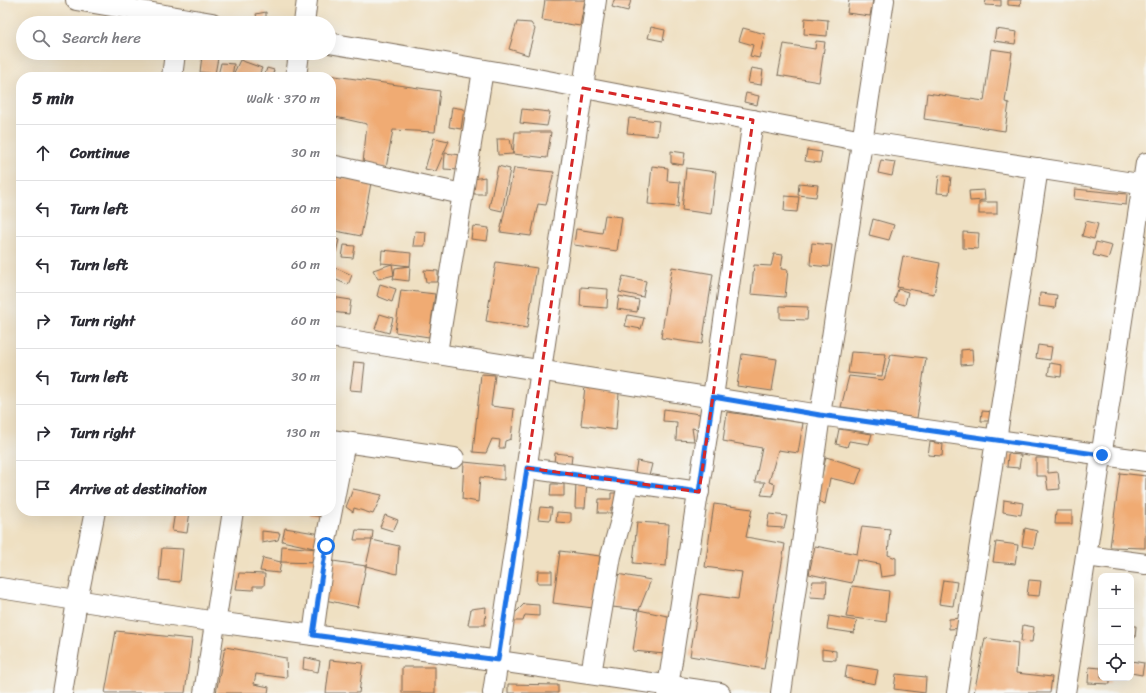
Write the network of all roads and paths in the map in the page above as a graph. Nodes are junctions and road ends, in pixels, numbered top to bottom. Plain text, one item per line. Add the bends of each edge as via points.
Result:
1 (76, 0) edge
2 (307, 0) edge
3 (596, 0) edge
4 (884, 0) edge
5 (181, 14) edge
6 (305, 16) edge
7 (336, 44) edge
8 (174, 60) edge
9 (298, 60) edge
10 (483, 70) junction
11 (173, 72) edge
12 (297, 72) edge
13 (583, 88) junction
14 (753, 120) junction
15 (863, 141) junction
16 (1146, 163) edge
17 (336, 166) edge
18 (1038, 168) junction
19 (1144, 185) edge
20 (462, 194) junction
21 (336, 338) edge
22 (437, 353) junction
23 (541, 369) junction
24 (713, 397) junction
25 (820, 415) junction
26 (997, 440) junction
27 (338, 441) edge
28 (1102, 455) junction
29 (336, 458) edge
30 (454, 458) dead end
31 (1146, 462) edge
32 (527, 468) junction
33 (628, 482) junction
34 (699, 492) junction
35 (94, 516) edge
36 (230, 516) edge
37 (329, 516) edge
38 (1086, 556) junction
39 (1146, 564) edge
40 (0, 588) edge
41 (77, 601) junction
42 (216, 622) junction
43 (313, 635) junction
44 (498, 660) junction
45 (591, 674) junction
46 (668, 689) edge
47 (62, 693) edge
48 (204, 693) edge
49 (493, 693) edge
50 (720, 693) edge
51 (781, 693) edge
52 (957, 693) edge
53 (1065, 693) edge

1 - 5 street
2 - 6 street
3 - 13 street
4 - 15 street
7 - 10 street
8 - 11 street
9 - 12 street
10 - 13 street
10 - 20 street
13 - 14 street
13 - 23 street
14 - 15 street
14 - 24 street
15 - 18 street
15 - 25 street
16 - 19 street
17 - 20 street
18 - 19 street
18 - 26 street
19 - 28 street
20 - 22 street
21 - 22 street
22 - 23 street
23 - 24 street
23 - 32 street
24 - 25 street
24 - 34 street
25 - 26 street
25 - 51 street
26 - 28 street
26 - 52 street
27 - 29 street
27 - 30 street
28 - 31 street
28 - 38 street
32 - 33 street
32 - 44 street
33 - 34 street
33 - 45 street via 611,556
34 - 46 street
35 - 41 street
36 - 42 street
37 - 43 street
38 - 39 street
38 - 53 street
40 - 41 street
41 - 42 street
41 - 47 street
42 - 43 street
42 - 48 street
43 - 44 street
44 - 45 street
44 - 49 street
45 - 46 street
46 - 50 street

